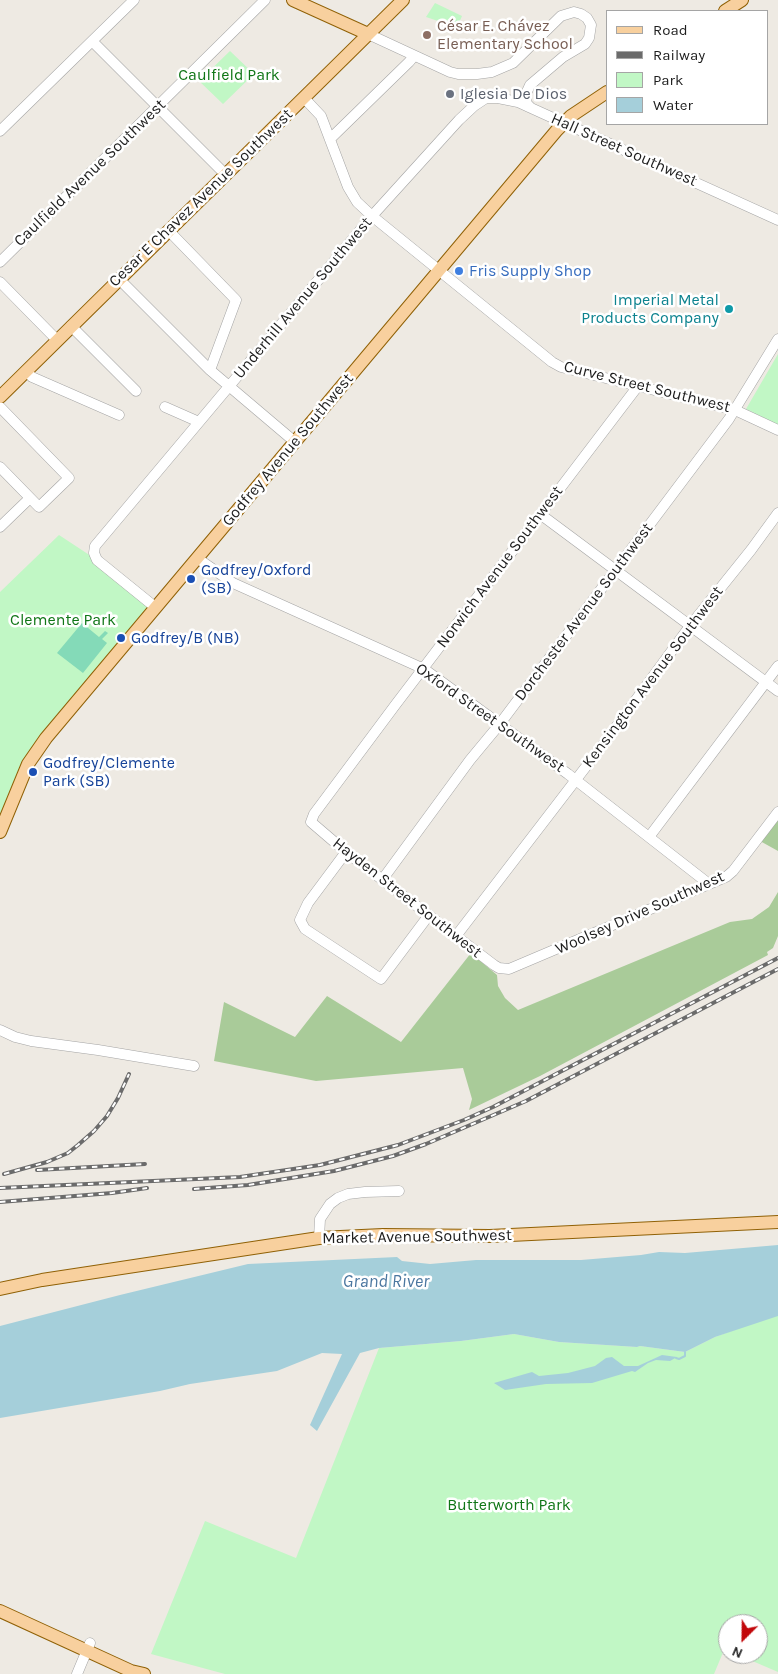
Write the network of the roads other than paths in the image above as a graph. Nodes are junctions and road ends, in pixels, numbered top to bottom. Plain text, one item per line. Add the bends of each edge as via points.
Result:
1 (134, 0) edge
2 (265, 0) edge
3 (292, 0) edge
4 (403, 0) edge
5 (742, 0) edge
6 (727, 10) edge
7 (368, 34) junction
8 (92, 41) junction
9 (414, 56) junction
10 (606, 93) edge
11 (304, 98) junction
12 (158, 107) junction
13 (531, 108) junction
14 (563, 123) junction
15 (0, 131) edge
16 (330, 140) junction
17 (225, 174) junction
18 (372, 216) junction
19 (778, 220) edge
20 (168, 230) junction
21 (0, 262) edge
22 (440, 270) junction
23 (119, 279) junction
24 (0, 282) edge
25 (71, 326) junction
26 (778, 339) edge
27 (57, 340) junction
28 (210, 370) junction
29 (26, 371) junction
30 (229, 386) junction
31 (638, 386) junction
32 (136, 391) dead end
33 (0, 397) edge
34 (165, 406) dead end
35 (0, 407) edge
36 (735, 410) junction
37 (119, 415) dead end
38 (199, 422) junction
39 (778, 430) edge
40 (296, 442) junction
41 (0, 468) edge
42 (30, 498) junction
43 (778, 513) edge
44 (540, 514) junction
45 (0, 527) edge
46 (197, 558) junction
47 (614, 570) junction
48 (155, 607) junction
49 (690, 626) junction
50 (778, 666) edge
51 (424, 668) junction
52 (766, 682) junction
53 (778, 692) edge
54 (499, 724) junction
55 (575, 780) junction
56 (778, 812) edge
57 (311, 822) joint
58 (0, 832) edge
59 (648, 837) junction
60 (346, 852) junction
61 (382, 880) junction
62 (709, 884) junction
63 (429, 916) junction
64 (456, 936) junction
65 (506, 969) joint
66 (0, 1030) edge
67 (194, 1066) dead end
68 (399, 1191) dead end
69 (778, 1222) edge
70 (319, 1238) junction
71 (0, 1290) edge
72 (0, 1610) edge
73 (88, 1647) junction
74 (78, 1674) edge
75 (144, 1674) edge

1 - 8 street
2 - 12 street, Caulfield Avenue Southwest
3 - 7 main road, Hall Street Southwest
4 - 7 main road, Cesar E Chavez Avenue Southwest
5 - 6 main road
7 - 9 street, Hall Street Southwest
7 - 11 main road, Cesar E Chavez Avenue Southwest
8 - 12 street
8 - 15 street
9 - 13 street, Hall Street Southwest via 458,74 492,72 513,63 561,16 574,12 581,14 591,25 589,38 530,85 525,96
9 - 16 street
10 - 14 main road, Godfrey Avenue Southwest
11 - 16 street, Curve Street Southwest via 321,116
11 - 17 main road, Cesar E Chavez Avenue Southwest
12 - 17 street
12 - 21 street, Caulfield Avenue Southwest
13 - 14 street, Hall Street Southwest
13 - 18 street, Underhill Avenue Southwest via 498,98 486,98 474,106
14 - 19 street, Hall Street Southwest
14 - 22 main road, Godfrey Avenue Southwest
16 - 18 street, Curve Street Southwest via 348,187
17 - 20 main road, Cesar E Chavez Avenue Southwest
18 - 22 street, Curve Street Southwest
18 - 30 street, Underhill Avenue Southwest
20 - 23 main road, Cesar E Chavez Avenue Southwest
20 - 28 street via 236,300
22 - 31 street, Curve Street Southwest via 552,362
22 - 40 main road, Godfrey Avenue Southwest
23 - 25 main road, Cesar E Chavez Avenue Southwest
23 - 28 street
24 - 27 street
25 - 27 main road, Cesar E Chavez Avenue Southwest
25 - 32 street
26 - 36 street, Dorchester Avenue Southwest
27 - 29 main road, Cesar E Chavez Avenue Southwest
28 - 30 street
29 - 33 main road, Cesar E Chavez Avenue Southwest
29 - 37 street via 32,377
30 - 38 street, Underhill Avenue Southwest
30 - 40 street
31 - 36 street, Curve Street Southwest
31 - 44 street, Norwich Avenue Southwest
34 - 38 street
35 - 42 street via 68,477 39,507
36 - 39 street, Curve Street Southwest
36 - 47 street, Dorchester Avenue Southwest
38 - 48 street, Underhill Avenue Southwest via 94,550 97,560
40 - 46 main road, Godfrey Avenue Southwest
41 - 42 street
42 - 45 street
43 - 49 street, Kensington Avenue Southwest
44 - 47 street
44 - 51 street, Norwich Avenue Southwest
46 - 48 main road, Godfrey Avenue Southwest
46 - 51 street, Oxford Street Southwest via 233,583
47 - 49 street
47 - 54 street, Dorchester Avenue Southwest
48 - 58 main road, Godfrey Avenue Southwest via 36,751
49 - 52 street
49 - 55 street, Kensington Avenue Southwest
50 - 52 street
51 - 54 street, Oxford Street Southwest
51 - 57 street, Norwich Avenue Southwest
52 - 53 street
52 - 59 street
54 - 55 street, Oxford Street Southwest
54 - 61 street, Dorchester Avenue Southwest
55 - 59 street, Oxford Street Southwest
55 - 64 street, Kensington Avenue Southwest
56 - 62 street, Woolsey Drive Southwest via 733,871
57 - 60 street, Hayden Street Southwest
59 - 62 street, Oxford Street Southwest
60 - 61 street, Hayden Street Southwest
60 - 63 street via 308,903 300,920 305,929 381,979
61 - 63 street, Hayden Street Southwest
62 - 65 street, Woolsey Drive Southwest via 521,966
63 - 64 street, Hayden Street Southwest
64 - 65 street, Hayden Street Southwest via 494,965
66 - 67 street via 31,1041
68 - 70 street via 348,1194 338,1198 320,1219
69 - 70 main road, Market Avenue Southwest via 490,1236 384,1234
70 - 71 main road, Market Avenue Southwest via 42,1280
72 - 73 main road
73 - 74 street
73 - 75 main road

